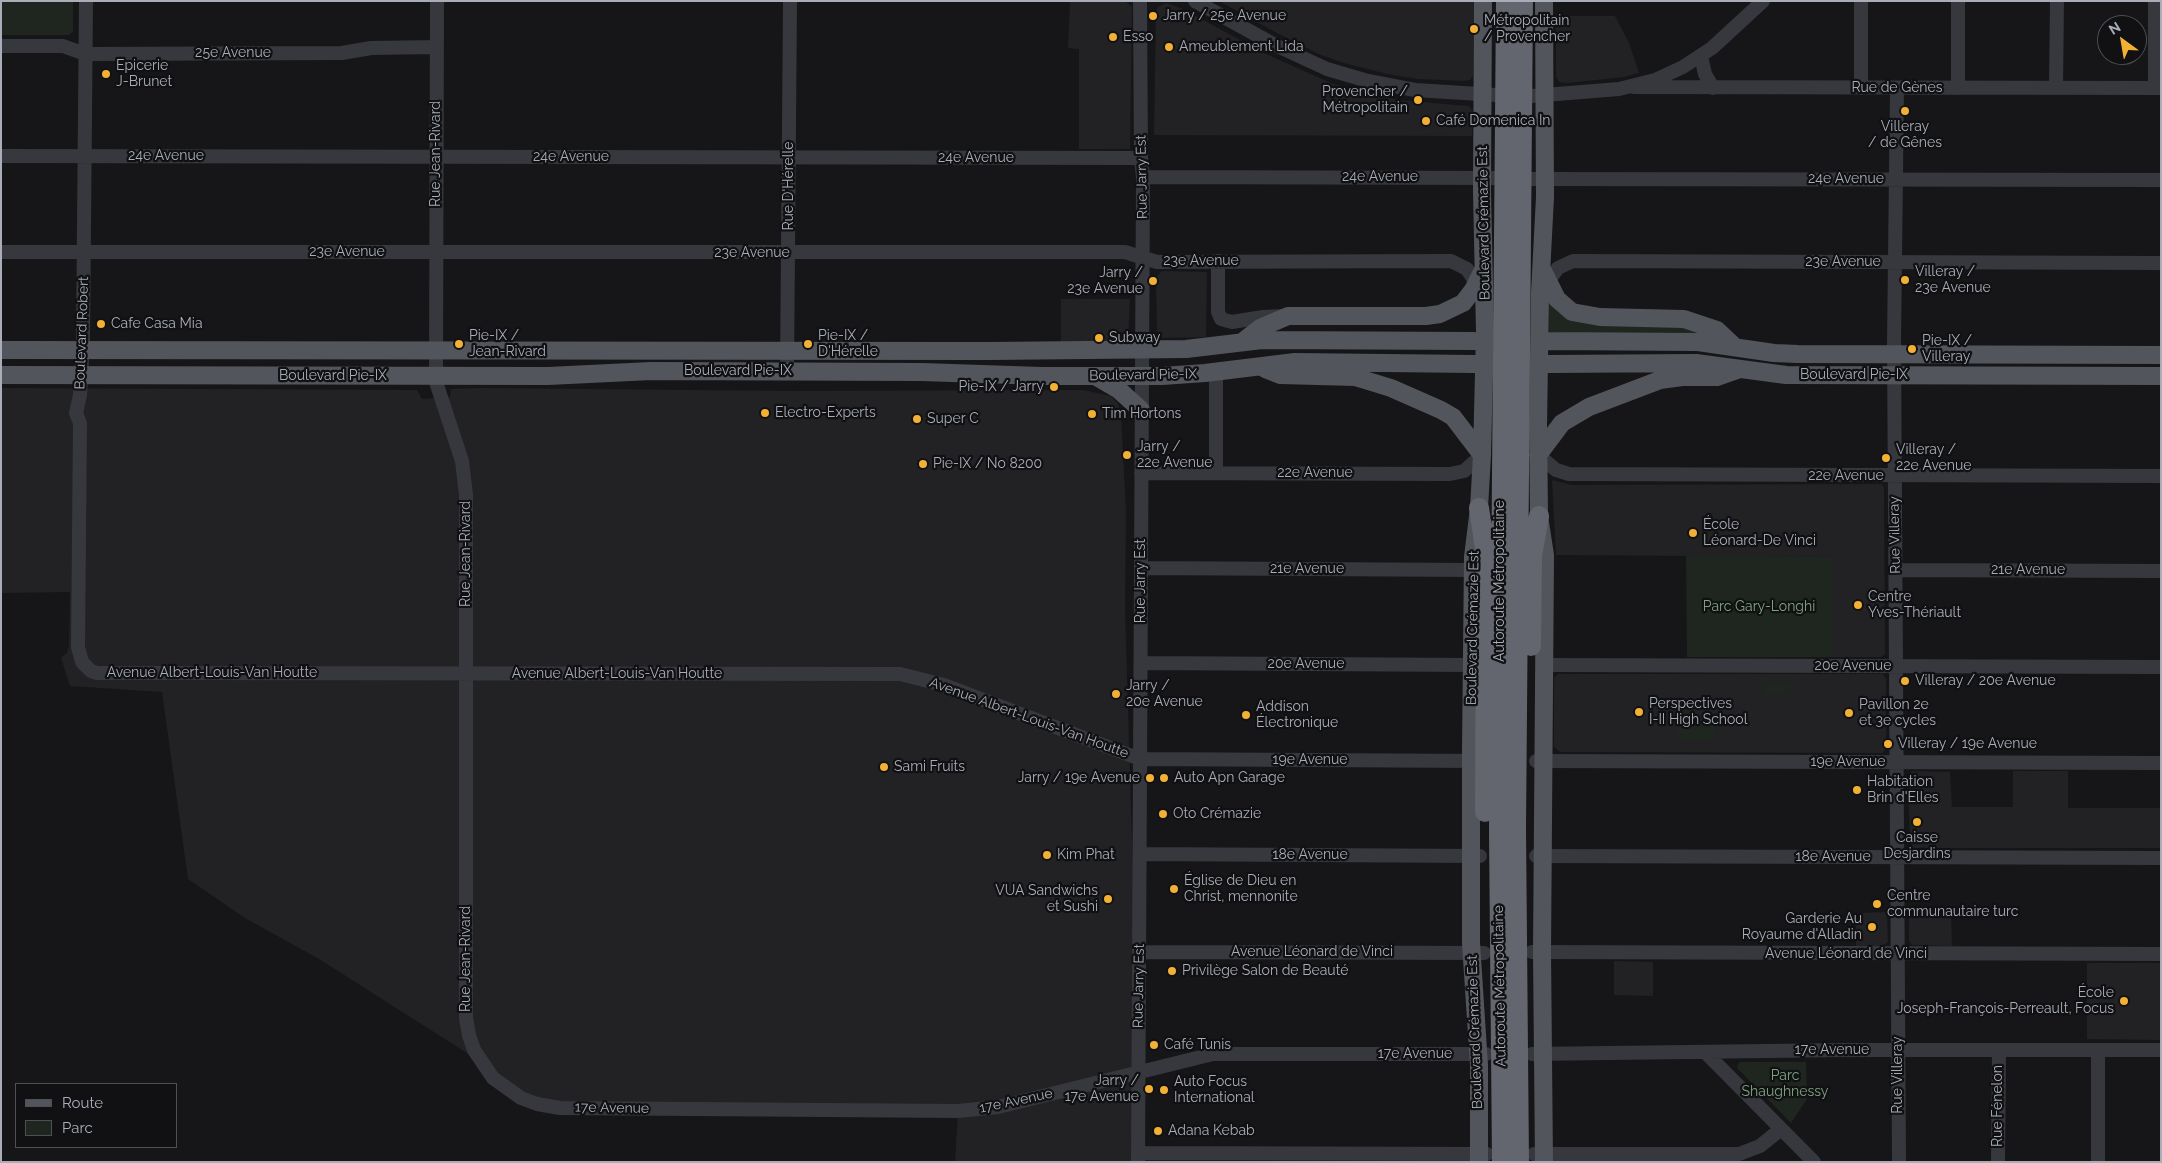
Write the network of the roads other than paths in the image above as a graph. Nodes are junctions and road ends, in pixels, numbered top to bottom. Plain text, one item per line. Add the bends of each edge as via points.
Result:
1 (86, 1) edge
2 (437, 1) edge
3 (790, 1) edge
4 (1140, 1) edge
5 (1195, 1) edge
6 (1482, 1) edge
7 (1506, 1) edge
8 (1523, 1) edge
9 (1544, 1) edge
10 (1764, 1) edge
11 (1861, 1) edge
12 (1958, 1) edge
13 (2056, 1) edge
14 (2155, 1) edge
15 (1, 46) edge
16 (436, 47) junction
17 (85, 54) junction
18 (1701, 56) junction
19 (1634, 87) junction
20 (1713, 88) junction
21 (1860, 88) junction
22 (1897, 88) junction
23 (1958, 88) junction
24 (2056, 88) junction
25 (2158, 88) edge
26 (1489, 94) junction
27 (1538, 96) junction
28 (1, 156) edge
29 (84, 156) junction
30 (436, 156) junction
31 (789, 157) junction
32 (1141, 158) junction
33 (1143, 177) junction
34 (1489, 178) junction
35 (1538, 178) junction
36 (1895, 179) junction
37 (2161, 180) edge
38 (1, 252) edge
39 (84, 252) junction
40 (436, 252) junction
41 (788, 253) junction
42 (1142, 258) junction
43 (1218, 261) junction
44 (1894, 262) junction
45 (2161, 263) edge
46 (1543, 280) junction
47 (1481, 289) junction
48 (1288, 316) junction
49 (1480, 336) junction
50 (1544, 336) junction
51 (1242, 342) junction
52 (1734, 346) junction
53 (1, 350) edge
54 (83, 350) junction
55 (436, 350) junction
56 (1142, 350) junction
57 (787, 351) junction
58 (1894, 354) junction
59 (2161, 355) edge
60 (1258, 367) junction
61 (1479, 368) junction
62 (1543, 368) junction
63 (1742, 368) junction
64 (787, 371) junction
65 (1216, 372) junction
66 (1, 375) edge
67 (80, 375) junction
68 (1142, 375) junction
69 (1895, 375) junction
70 (436, 376) junction
71 (1095, 376) junction
72 (2161, 376) edge
73 (1141, 410) junction
74 (1482, 455) junction
75 (1538, 455) junction
76 (1142, 473) junction
77 (1216, 473) junction
78 (1895, 476) junction
79 (2161, 476) edge
80 (1479, 508) junction
81 (1539, 516) junction
82 (1141, 568) junction
83 (1472, 570) junction
84 (1896, 570) junction
85 (2161, 571) edge
86 (82, 662) joint
87 (1141, 663) junction
88 (1472, 665) junction
89 (1545, 665) junction
90 (1896, 666) junction
91 (2161, 666) edge
92 (466, 673) junction
93 (1140, 759) junction
94 (1476, 761) junction
95 (1540, 761) junction
96 (1897, 762) junction
97 (2161, 763) edge
98 (1140, 854) junction
99 (1476, 856) junction
100 (1540, 856) junction
101 (1898, 857) junction
102 (2161, 858) edge
103 (1516, 884) junction
104 (1499, 915) junction
105 (1140, 952) junction
106 (1478, 952) junction
107 (1537, 952) junction
108 (1898, 954) junction
109 (2161, 954) edge
110 (1898, 1050) junction
111 (2161, 1050) edge
112 (1998, 1051) junction
113 (2098, 1051) junction
114 (1705, 1052) junction
115 (1482, 1054) junction
116 (1538, 1054) junction
117 (1139, 1071) junction
118 (514, 1094) joint
119 (1781, 1128) junction
120 (1138, 1157) edge
121 (1487, 1158) edge
122 (1535, 1158) edge
123 (1814, 1162) edge
124 (1899, 1162) edge
125 (1998, 1162) edge
126 (2098, 1162) edge

1 - 17 street, Boulevard Robert
2 - 16 street, Rue Jean-Rivard
3 - 31 street, Rue D'Hérelle
4 - 32 street, Rue Jarry Est
5 - 26 street via 1273,44 1327,69 1414,90
6 - 26 main road, Boulevard Crémazie Est
7 - 104 highway, Autoroute Métropolitaine
8 - 103 highway, Autoroute Métropolitaine
9 - 27 main road
10 - 18 street
11 - 21 street
12 - 23 street
13 - 24 street
14 - 25 street
15 - 17 street, 25e Avenue via 63,46
16 - 17 street, 25e Avenue via 371,48 342,53
16 - 30 street, Rue Jean-Rivard
17 - 29 street, Boulevard Robert
18 - 19 street via 1672,73
18 - 20 street via 1705,74
19 - 20 street, Rue de Gènes
19 - 27 street
20 - 21 street, Rue de Gènes
21 - 22 street, Rue de Gènes
22 - 23 street, Rue de Gènes
22 - 36 street, Rue Villeray
23 - 24 street, Rue de Gènes
24 - 25 street, Rue de Gènes
26 - 34 main road, Boulevard Crémazie Est
27 - 35 main road
28 - 29 street, 24e Avenue
29 - 30 street, 24e Avenue
29 - 39 street, Boulevard Robert
30 - 31 street, 24e Avenue
30 - 40 street, Rue Jean-Rivard
31 - 32 street, 24e Avenue
31 - 41 street, Rue D'Hérelle
32 - 33 street, Rue Jarry Est
33 - 34 street, 24e Avenue
33 - 42 street, Rue Jarry Est
34 - 47 main road, Boulevard Crémazie Est
35 - 36 street, 24e Avenue
35 - 46 main road
36 - 37 street, 24e Avenue
36 - 44 street, Rue Villeray
38 - 39 street, 23e Avenue
39 - 40 street, 23e Avenue
39 - 54 street, Boulevard Robert
40 - 41 street, 23e Avenue
40 - 55 street, Rue Jean-Rivard
41 - 42 street, 23e Avenue via 1125,252
41 - 57 street, Rue D'Hérelle
42 - 43 street, 23e Avenue via 1157,262
42 - 56 street, Rue Jarry Est
43 - 47 street, 23e Avenue via 1451,261 1466,269
43 - 48 street via 1218,310 1221,319 1232,322
44 - 45 street, 23e Avenue
44 - 46 street, 23e Avenue via 1574,261 1562,265
44 - 58 street, Rue Villeray
46 - 50 main road
46 - 52 main road via 1563,306 1576,314 1684,319 1717,330
47 - 48 main road via 1440,314 1426,316
47 - 49 main road, Boulevard Crémazie Est
48 - 51 main road via 1260,328
49 - 51 main road, Boulevard Pie-IX
49 - 61 main road, Boulevard Crémazie Est
50 - 52 main road, Boulevard Pie-IX
50 - 62 main road
51 - 56 main road, Boulevard Pie-IX via 1186,349
52 - 58 main road, Boulevard Pie-IX via 1783,354
53 - 54 main road, Boulevard Pie-IX
54 - 55 main road, Boulevard Pie-IX
54 - 67 street, Boulevard Robert
55 - 57 main road, Boulevard Pie-IX
55 - 70 street, Rue Jean-Rivard
56 - 57 main road, Boulevard Pie-IX
56 - 68 street, Rue Jarry Est
57 - 64 street, Rue D'Hérelle
58 - 59 main road, Boulevard Pie-IX
58 - 69 street, Rue Villeray
60 - 61 main road, Boulevard Pie-IX via 1325,362
60 - 65 main road, Boulevard Pie-IX
60 - 74 main road via 1280,375 1355,377 1392,388 1447,413 1460,424
61 - 74 main road, Boulevard Crémazie Est
62 - 63 main road, Boulevard Pie-IX via 1688,363
62 - 75 main road
63 - 69 main road, Boulevard Pie-IX via 1786,375
63 - 75 main road via 1717,377 1664,379 1589,407 1562,423
64 - 70 main road, Boulevard Pie-IX
64 - 71 main road, Boulevard Pie-IX
65 - 68 main road, Boulevard Pie-IX
65 - 77 street
66 - 67 main road, Boulevard Pie-IX
67 - 70 main road, Boulevard Pie-IX
67 - 86 street, Boulevard Robert via 76,414 80,423 78,647
68 - 71 main road, Boulevard Pie-IX
68 - 73 street, Rue Jarry Est
69 - 72 main road, Boulevard Pie-IX
69 - 78 street, Rue Villeray
70 - 92 street, Rue Jean-Rivard via 437,390 466,479
71 - 73 main road
73 - 76 street, Rue Jarry Est
74 - 77 street, 22e Avenue via 1464,471 1450,474
74 - 80 main road, Boulevard Crémazie Est
75 - 78 street, 22e Avenue via 1556,470 1569,474
75 - 81 main road
76 - 77 street, 22e Avenue
76 - 82 street, Rue Jarry Est
78 - 79 street, 22e Avenue
78 - 84 street, Rue Villeray
80 - 83 main road, Boulevard Crémazie Est
80 - 104 highway via 1486,556 1486,829
81 - 89 main road via 1545,555
81 - 103 highway via 1532,556 1530,809
82 - 83 street, 21e Avenue
82 - 87 street, Rue Jarry Est
83 - 88 main road, Boulevard Crémazie Est
84 - 85 street, 21e Avenue
84 - 90 street, Rue Villeray
86 - 92 street, Avenue Albert-Louis-Van Houtte via 91,671 100,673
87 - 88 street, 20e Avenue
87 - 93 street, Rue Jarry Est
88 - 94 main road, Boulevard Crémazie Est
89 - 90 street, 20e Avenue
89 - 95 main road
90 - 91 street, 20e Avenue
90 - 96 street, Rue Villeray
92 - 93 street, Avenue Albert-Louis-Van Houtte via 908,675 944,684
92 - 118 street, Rue Jean-Rivard via 466,1018 469,1035 481,1062 493,1078
93 - 94 street, 19e Avenue
93 - 98 street, Rue Jarry Est
94 - 99 main road, Boulevard Crémazie Est
95 - 96 street, 19e Avenue
95 - 100 main road
96 - 97 street, 19e Avenue
96 - 101 street, Rue Villeray
98 - 99 street, 18e Avenue
98 - 105 street, Rue Jarry Est
99 - 106 main road, Boulevard Crémazie Est
100 - 101 street, 18e Avenue
100 - 107 main road
101 - 102 street, 18e Avenue
101 - 108 street, Rue Villeray
103 - 122 highway, Autoroute Métropolitaine
104 - 121 highway, Autoroute Métropolitaine
105 - 106 street, Avenue Léonard de Vinci
105 - 117 street, Rue Jarry Est
106 - 115 main road, Boulevard Crémazie Est
107 - 108 street, Avenue Léonard de Vinci
107 - 116 main road
108 - 109 street, Avenue Léonard de Vinci
108 - 110 street, Rue Villeray
110 - 112 street, 17e Avenue
110 - 114 street, 17e Avenue
110 - 124 street, Rue Villeray
111 - 113 street, 17e Avenue
112 - 113 street, 17e Avenue
112 - 125 street, Rue Fénelon
113 - 126 street
114 - 116 street, 17e Avenue
114 - 119 street
115 - 117 street, 17e Avenue via 1213,1054
115 - 121 main road, Boulevard Crémazie Est
116 - 122 main road
117 - 118 street, 17e Avenue via 998,1107 958,1111 560,1108 537,1104
117 - 120 street, Rue Jarry Est
119 - 122 street via 1760,1146 1738,1154
119 - 123 street
120 - 121 street

